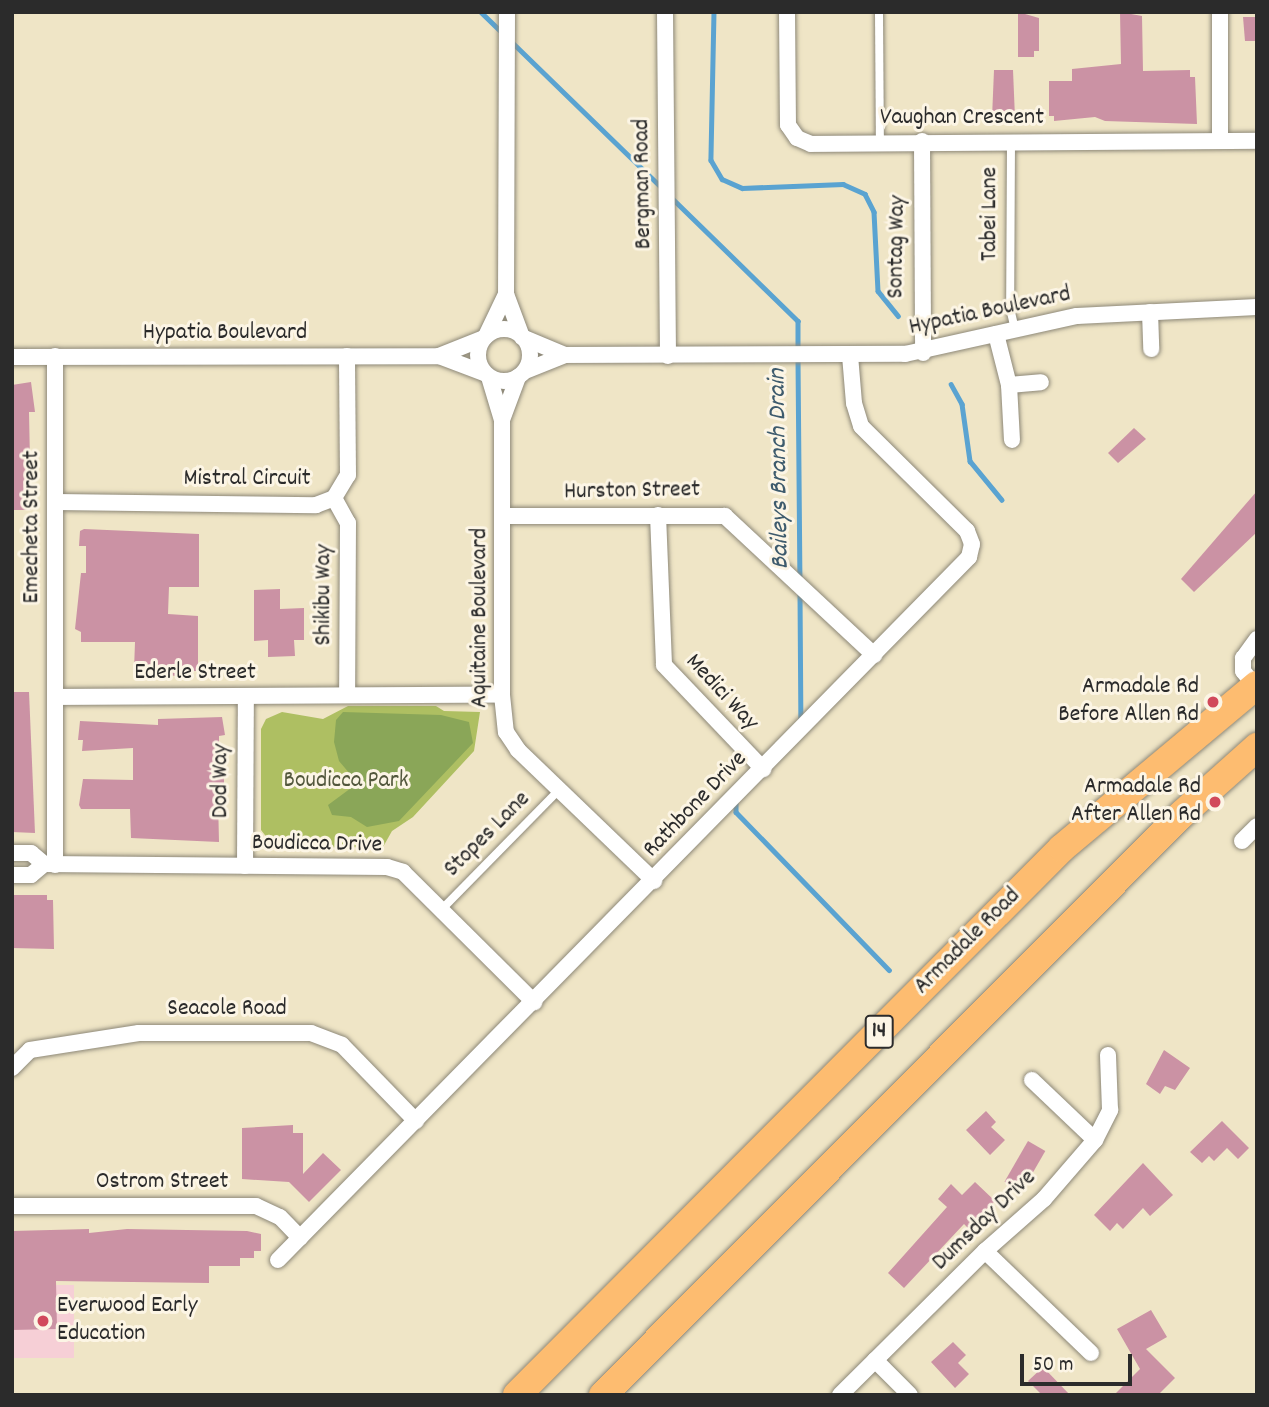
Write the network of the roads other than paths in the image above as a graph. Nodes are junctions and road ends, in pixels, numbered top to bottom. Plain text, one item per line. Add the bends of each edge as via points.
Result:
1 (507, 12) edge
2 (665, 12) edge
3 (787, 12) edge
4 (879, 12) edge
5 (1220, 12) edge
6 (922, 141) junction
7 (1011, 141) junction
8 (1220, 141) junction
9 (1257, 141) edge
10 (880, 142) junction
11 (506, 294) junction
12 (1257, 307) edge
13 (1150, 312) junction
14 (1015, 329) junction
15 (996, 334) junction
16 (485, 337) junction
17 (523, 337) junction
18 (1151, 349) dead end
19 (923, 352) junction
20 (565, 355) junction
21 (850, 355) junction
22 (55, 356) junction
23 (347, 356) junction
24 (439, 356) junction
25 (668, 356) junction
26 (12, 357) edge
27 (521, 374) junction
28 (486, 375) junction
29 (1041, 382) dead end
30 (1009, 385) junction
31 (502, 420) junction
32 (1012, 440) dead end
33 (334, 498) junction
34 (56, 502) junction
35 (658, 515) junction
36 (504, 516) junction
37 (1257, 639) edge
38 (874, 655) junction
39 (1256, 686) edge
40 (347, 695) junction
41 (502, 695) junction
42 (246, 696) junction
43 (56, 697) junction
44 (1257, 747) edge
45 (763, 769) junction
46 (560, 789) junction
47 (1257, 826) edge
48 (1242, 841) dead end
49 (12, 853) edge
50 (50, 865) junction
51 (245, 866) junction
52 (12, 875) edge
53 (654, 881) junction
54 (443, 908) junction
55 (534, 1002) junction
56 (1108, 1055) dead end
57 (12, 1068) edge
58 (1032, 1080) dead end
59 (416, 1121) junction
60 (1095, 1140) junction
61 (12, 1206) edge
62 (300, 1238) junction
63 (985, 1251) junction
64 (278, 1260) dead end
65 (1091, 1353) dead end
66 (875, 1360) junction
67 (517, 1395) edge
68 (603, 1395) edge
69 (841, 1395) edge
70 (910, 1395) edge

1 - 11 street
2 - 25 street, Bergman Road
3 - 10 street, Vaughan Crescent via 788,125 797,138 811,144
4 - 10 lane
5 - 8 street
6 - 7 street, Vaughan Crescent
6 - 10 street, Vaughan Crescent
6 - 19 street, Sontag Way
7 - 8 street, Vaughan Crescent
7 - 14 lane, Tabei Lane via 1010,308
8 - 9 street, Vaughan Crescent
11 - 16 street
11 - 17 street
12 - 13 street, Hypatia Boulevard
13 - 14 street, Hypatia Boulevard via 1077,316
13 - 18 street
14 - 15 street, Hypatia Boulevard
15 - 19 street, Hypatia Boulevard
15 - 30 street
16 - 17 street via 505,329
16 - 24 street
16 - 28 street via 478,359
17 - 20 street, Hypatia Boulevard
17 - 27 street via 530,355
19 - 21 street, Hypatia Boulevard
20 - 25 street, Hypatia Boulevard
20 - 27 street, Hypatia Boulevard
21 - 25 street, Hypatia Boulevard
21 - 38 street, Rathbone Drive via 854,403 862,426 967,531 972,544 960,570
22 - 23 street, Hypatia Boulevard
22 - 26 street, Hypatia Boulevard
22 - 34 street, Emecheta Street
23 - 24 street, Hypatia Boulevard
23 - 33 street, Mistral Circuit via 348,475
24 - 28 street
27 - 28 street via 503,382
27 - 31 street
28 - 31 street
29 - 30 street
30 - 32 street
31 - 36 street, Aquitaine Boulevard
33 - 34 street, Mistral Circuit via 316,505
33 - 40 street, Shikibu Way via 348,523
34 - 43 street, Emecheta Street
35 - 36 street, Hurston Street
35 - 38 street, Hurston Street via 725,516
35 - 45 street, Medici Way via 664,665
36 - 41 street, Aquitaine Boulevard
37 - 39 street via 1243,658 1244,671
38 - 45 street, Rathbone Drive
39 - 67 highway, Armadale Road / 14 via 1062,848
40 - 41 street, Ederle Street
40 - 42 street, Ederle Street
41 - 46 street, Aquitaine Boulevard via 506,732 518,750
42 - 43 street, Ederle Street
42 - 51 street, Dod Way
43 - 50 street
44 - 68 highway, 14 via 1182,814
45 - 53 street, Rathbone Drive
46 - 53 street, Aquitaine Boulevard
46 - 54 lane, Stopes Lane
47 - 48 street
49 - 50 street, Boudicca Drive via 31,853
50 - 51 street, Boudicca Drive
50 - 52 street, Boudicca Drive via 31,875
51 - 54 street, Boudicca Drive via 387,867 403,872
53 - 55 street, Rathbone Drive
54 - 55 street, Boudicca Drive
55 - 59 street, Rathbone Drive
56 - 60 street, Dumsday Drive via 1110,1110
57 - 59 street, Seacole Road via 30,1050 139,1033 310,1033 342,1045
58 - 60 street
59 - 62 street, Rathbone Drive
60 - 63 street, Dumsday Drive via 1044,1199
61 - 62 street, Ostrom Street via 256,1206 279,1217
62 - 64 street, Rathbone Drive
63 - 65 street
63 - 66 street, Dumsday Drive
66 - 69 street, Dumsday Drive
66 - 70 street

